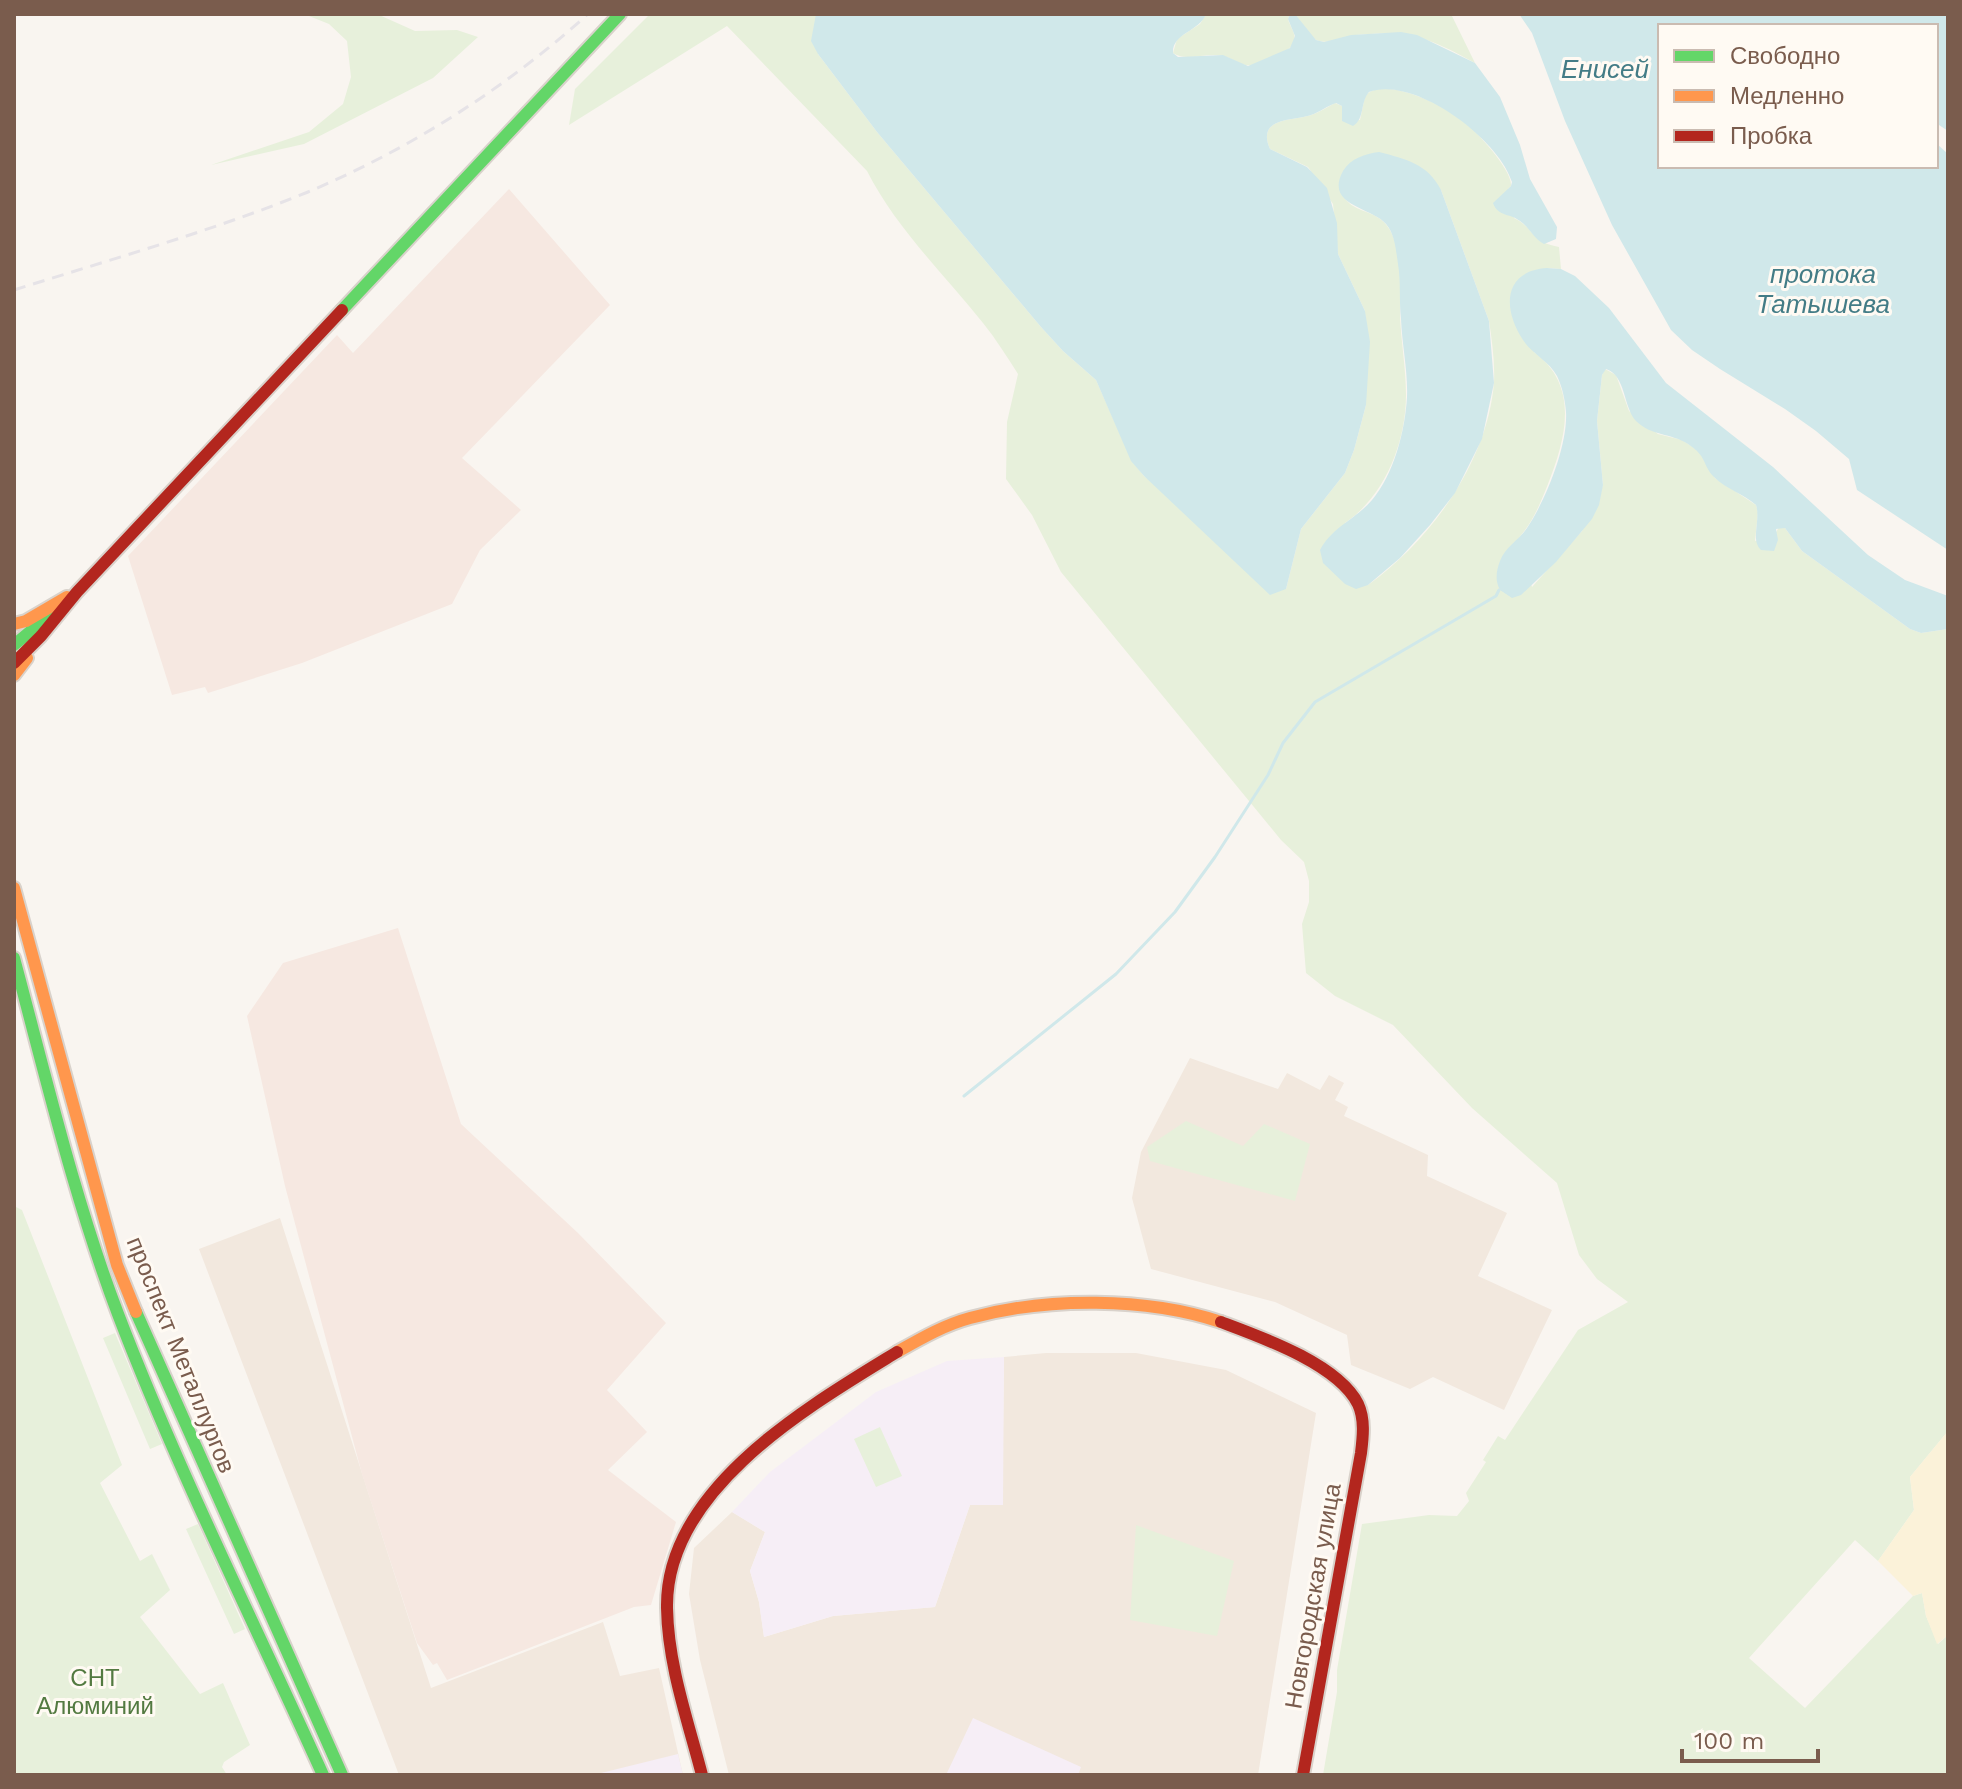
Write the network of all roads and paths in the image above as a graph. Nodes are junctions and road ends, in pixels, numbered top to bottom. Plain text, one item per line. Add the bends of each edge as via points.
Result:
1 (620, 14) edge
2 (77, 592) junction
3 (14, 624) edge
4 (14, 645) edge
5 (14, 663) edge
6 (14, 675) edge
7 (14, 888) edge
8 (14, 958) edge
9 (323, 1775) edge
10 (342, 1775) edge
11 (702, 1775) edge
12 (1303, 1775) edge

1 - 2 main road
2 - 3 main road
2 - 4 main road
2 - 5 main road
2 - 6 main road
7 - 10 main road, проспект Металлургов via 117,1265
8 - 9 main road, проспект Металлургов via 95,1249 119,1316
11 - 12 main road, Новгородская улица via 666,1603 685,1532 703,1505 754,1452 835,1390 925,1335 972,1317 1033,1307 1122,1306 1174,1308 1250,1334 1324,1370 1358,1402 1364,1424

